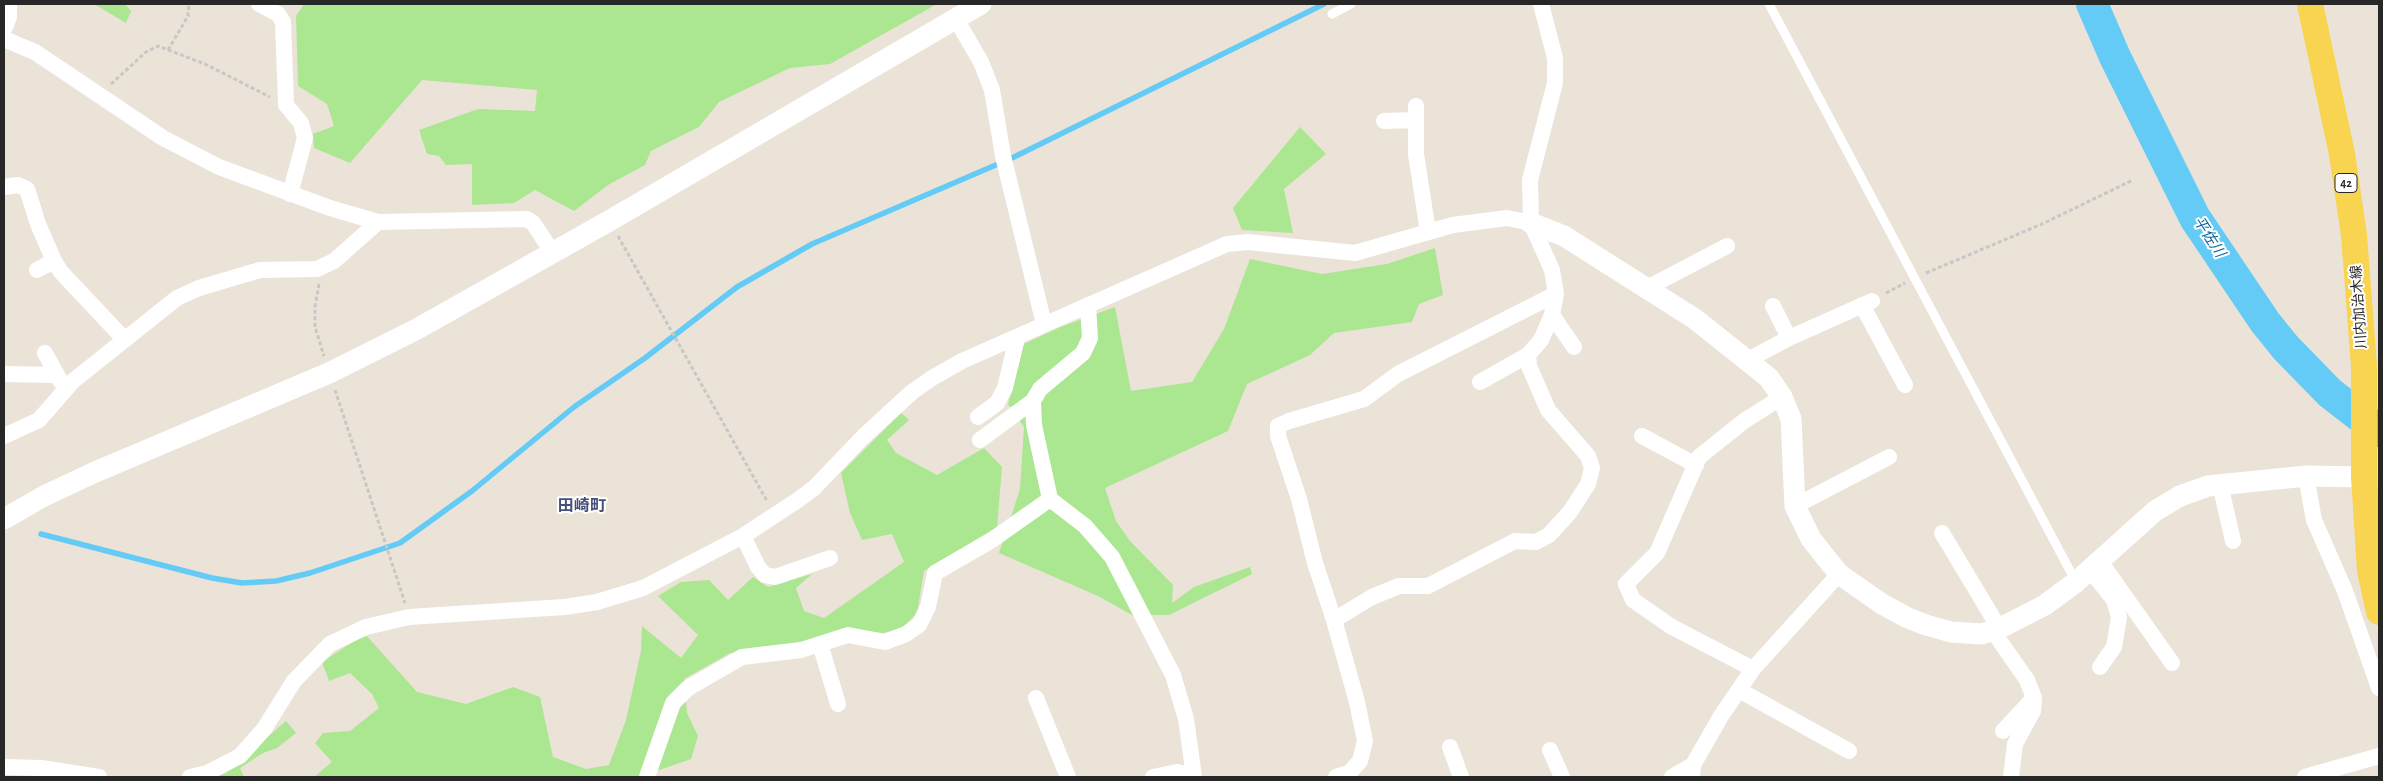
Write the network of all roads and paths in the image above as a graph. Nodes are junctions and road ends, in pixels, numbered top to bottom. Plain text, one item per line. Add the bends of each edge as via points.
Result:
1 (9, 4) edge
2 (189, 4) edge
3 (259, 4) edge
4 (982, 4) edge
5 (1351, 4) edge
6 (1541, 4) edge
7 (1769, 4) edge
8 (2310, 4) edge
9 (1332, 14) dead end
10 (956, 19) junction
11 (5, 39) edge
12 (168, 50) junction
13 (100, 95) junction
14 (286, 105) junction
15 (1384, 120) dead end
16 (2133, 180) dead end
17 (4, 187) edge
18 (290, 194) junction
19 (609, 221) junction
20 (378, 222) junction
21 (1531, 223) junction
22 (1428, 232) junction
23 (1727, 246) dead end
24 (553, 253) junction
25 (54, 260) junction
26 (317, 269) junction
27 (37, 270) dead end
28 (1914, 278) junction
29 (1646, 288) junction
30 (1556, 294) junction
31 (1867, 303) junction
32 (1088, 305) junction
33 (1773, 306) dead end
34 (1552, 316) junction
35 (1044, 324) junction
36 (1017, 338) junction
37 (1789, 338) junction
38 (125, 340) junction
39 (1574, 347) dead end
40 (45, 353) dead end
41 (1528, 355) junction
42 (1748, 360) junction
43 (329, 372) junction
44 (4, 374) edge
45 (57, 375) junction
46 (1480, 382) dead end
47 (1905, 385) dead end
48 (66, 390) junction
49 (1782, 397) junction
50 (1033, 400) junction
51 (978, 417) dead end
52 (4, 436) edge
53 (1642, 436) dead end
54 (980, 440) dead end
55 (1889, 457) dead end
56 (1696, 465) junction
57 (2364, 469) junction
58 (2306, 476) junction
59 (2220, 484) junction
60 (1050, 499) junction
61 (1795, 506) junction
62 (775, 515) junction
63 (4, 519) edge
64 (1942, 533) dead end
65 (743, 536) junction
66 (2233, 541) dead end
67 (830, 558) dead end
68 (2089, 571) junction
69 (1839, 574) junction
70 (2379, 612) edge
71 (409, 617) junction
72 (1334, 620) junction
73 (1996, 629) junction
74 (816, 645) junction
75 (2172, 663) dead end
76 (2100, 667) dead end
77 (1753, 669) junction
78 (2379, 688) edge
79 (1739, 690) junction
80 (825, 691) dead end
81 (1036, 698) dead end
82 (2034, 698) junction
83 (838, 704) dead end
84 (2003, 731) dead end
85 (1450, 747) dead end
86 (1550, 750) dead end
87 (1850, 752) dead end
88 (2379, 756) edge
89 (4, 767) edge
90 (1692, 771) edge
91 (1193, 776) edge
92 (98, 777) edge
93 (190, 777) edge
94 (647, 777) edge
95 (1068, 777) edge
96 (1153, 777) edge
97 (1336, 777) edge
98 (1461, 777) edge
99 (1562, 777) edge
100 (1672, 777) edge
101 (2011, 777) edge
102 (2305, 777) edge

1 - 11 street
2 - 12 path via 188,16
3 - 14 street via 278,14 282,22
4 - 10 street
5 - 9 lane
6 - 21 street via 1555,58 1556,83 1530,180
7 - 28 lane
8 - 57 main road, 川内加治木線 / 42 via 2342,154 2354,235 2364,366
10 - 19 street
10 - 35 street via 981,62 992,90 1005,162
11 - 13 street via 35,52
12 - 13 path via 158,46 146,52
12 - 14 path via 205,64
13 - 18 street via 163,138 211,163
14 - 18 street via 301,123 306,138
15 - 22 street via 1416,113 1416,154
16 - 28 path via 2042,224
17 - 25 street via 18,185 27,189
18 - 20 street
19 - 24 street
19 - 62 path
20 - 24 street via 527,219
20 - 26 street via 334,261
21 - 22 street via 1507,218 1453,225
21 - 29 street via 1564,236
21 - 30 street via 1552,270
22 - 32 street via 1355,254 1248,242 1227,244
23 - 29 street
24 - 43 street via 417,329
25 - 27 street
25 - 38 street via 61,272
26 - 38 street via 260,270 199,288 177,298
26 - 43 path via 320,279 315,327
28 - 31 path
28 - 68 lane
29 - 42 street via 1695,319
30 - 34 street
30 - 72 street via 1398,374 1364,399 1278,426 1278,436 1299,499 1314,562
31 - 37 street
31 - 47 street
32 - 35 street
32 - 50 street via 1090,338 1083,353 1040,389
33 - 37 street
34 - 39 street
34 - 41 street via 1541,340
35 - 36 street
36 - 51 street via 1005,388 997,403
36 - 62 street via 962,361 912,392 814,488
37 - 42 street
38 - 48 street
40 - 45 street
41 - 46 street
41 - 72 street via 1529,366 1548,410 1588,456 1592,468 1588,484 1570,512 1549,535 1536,542 1515,541 1428,586 1399,586 1372,597
42 - 49 street via 1769,378
43 - 63 street via 93,473
43 - 71 path
44 - 45 street
45 - 48 street
48 - 52 street via 39,420
49 - 56 street via 1744,421 1699,457
49 - 61 street via 1791,419
50 - 54 street
50 - 60 street via 1034,425
53 - 56 street
55 - 61 street
56 - 77 street via 1656,553 1626,584 1633,600 1664,622
57 - 58 street
57 - 70 main road, 川内加治木線 / 42 via 2370,571
58 - 59 street
58 - 78 street via 2314,520 2345,591
59 - 66 street
59 - 68 street via 2180,496 2155,510
60 - 74 street via 992,540 935,573 928,607 918,626 906,634 885,642 848,635
60 - 91 street via 1085,526 1112,557 1173,675 1186,719
61 - 69 street via 1811,540
62 - 65 street
64 - 73 street
65 - 67 street via 765,575 775,577
65 - 71 street via 643,588 597,602 566,607
68 - 73 street via 2045,604
68 - 75 street
68 - 76 street via 2114,600 2119,617 2114,647
69 - 73 street via 1908,618 1951,632 1982,634
69 - 77 street
71 - 93 street via 366,627 330,644 294,682 264,729 240,756 208,773
72 - 97 street via 1365,741 1360,761 1349,773
73 - 82 street via 2027,680
74 - 80 street
74 - 83 street
74 - 94 street via 801,650 742,657 688,688 673,703
77 - 79 street
79 - 87 street
79 - 90 street
81 - 95 street
82 - 84 street
82 - 101 street via 2033,711 2015,744
85 - 98 street
86 - 99 street
88 - 102 street
89 - 92 street via 41,768
90 - 100 street
91 - 96 street via 1177,772

